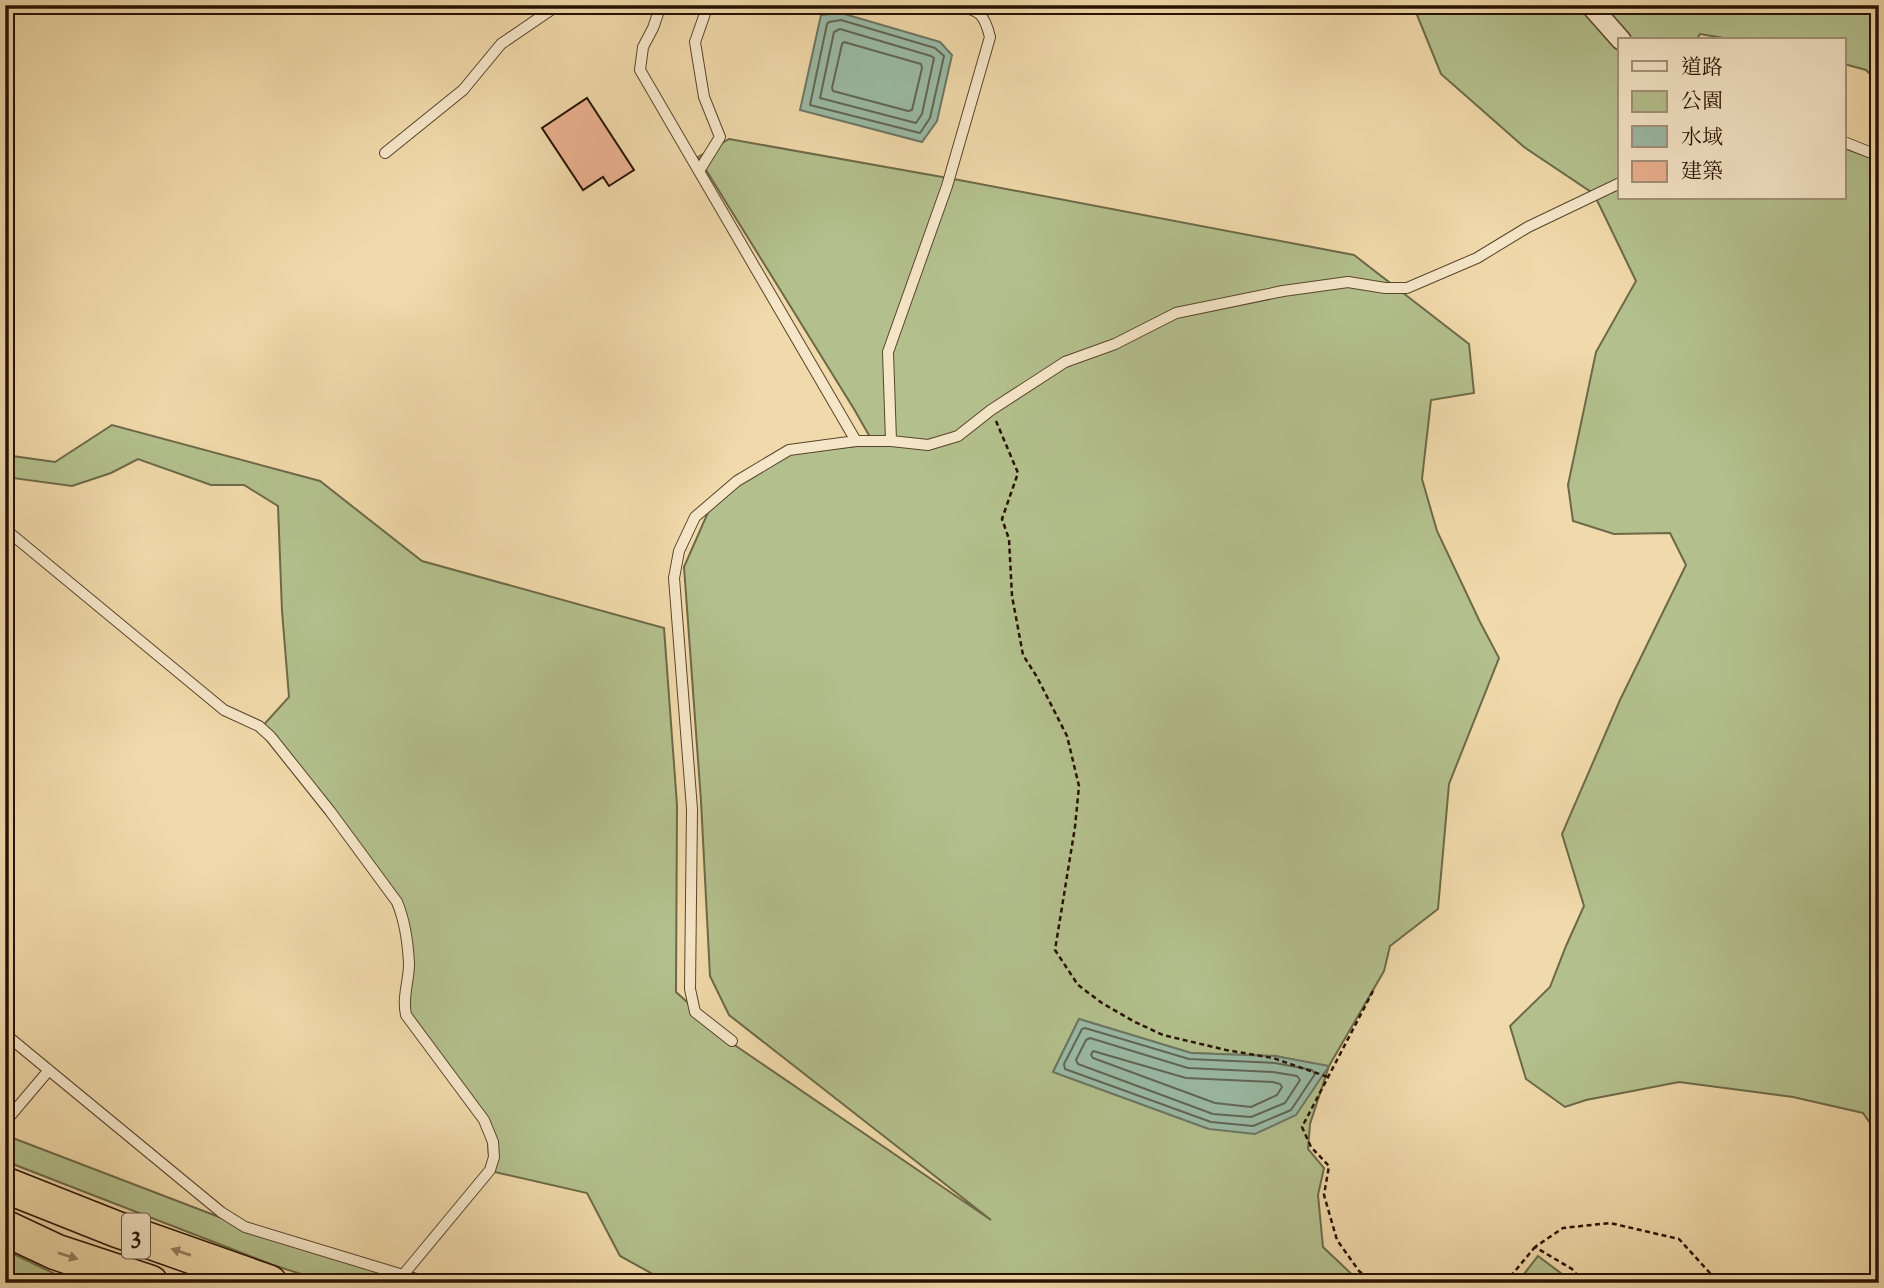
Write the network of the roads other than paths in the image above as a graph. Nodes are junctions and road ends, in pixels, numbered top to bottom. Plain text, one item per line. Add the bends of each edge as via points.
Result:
1 (558, 5) edge
2 (661, 5) edge
3 (708, 5) edge
4 (956, 5) edge
5 (1590, 5) edge
6 (1619, 38) edge
7 (1846, 143) edge
8 (385, 153) dead end
9 (1879, 156) edge
10 (699, 172) junction
11 (1618, 184) edge
12 (856, 441) junction
13 (891, 441) junction
14 (5, 529) edge
15 (5, 1034) edge
16 (732, 1041) dead end
17 (49, 1070) junction
18 (5, 1122) edge
19 (5, 1185) edge
20 (5, 1228) edge
21 (403, 1275) junction
22 (150, 1283) edge
23 (269, 1283) edge
24 (430, 1283) edge

1 - 8 lane via 501,44 463,90
2 - 10 lane via 643,47 640,70
3 - 10 lane via 695,42 704,97 719,137
4 - 13 lane via 985,19 990,37 947,186 888,352
5 - 6 street
7 - 9 lane
10 - 12 lane
11 - 13 lane via 1528,227 1477,258 1407,288 1348,282 1176,313 1115,344 1065,362 958,436 928,445
12 - 13 lane
12 - 16 lane via 789,450 737,481 695,517 679,551 674,578 692,809 690,989 695,1012
14 - 21 lane via 225,710 265,731 397,902 409,965 406,1015 484,1120 494,1157 490,1170
15 - 17 lane
17 - 18 lane
17 - 21 lane via 245,1227
23 -> 19 highway, 3
20 -> 22 highway, 3 via 56,1252
21 - 24 lane

